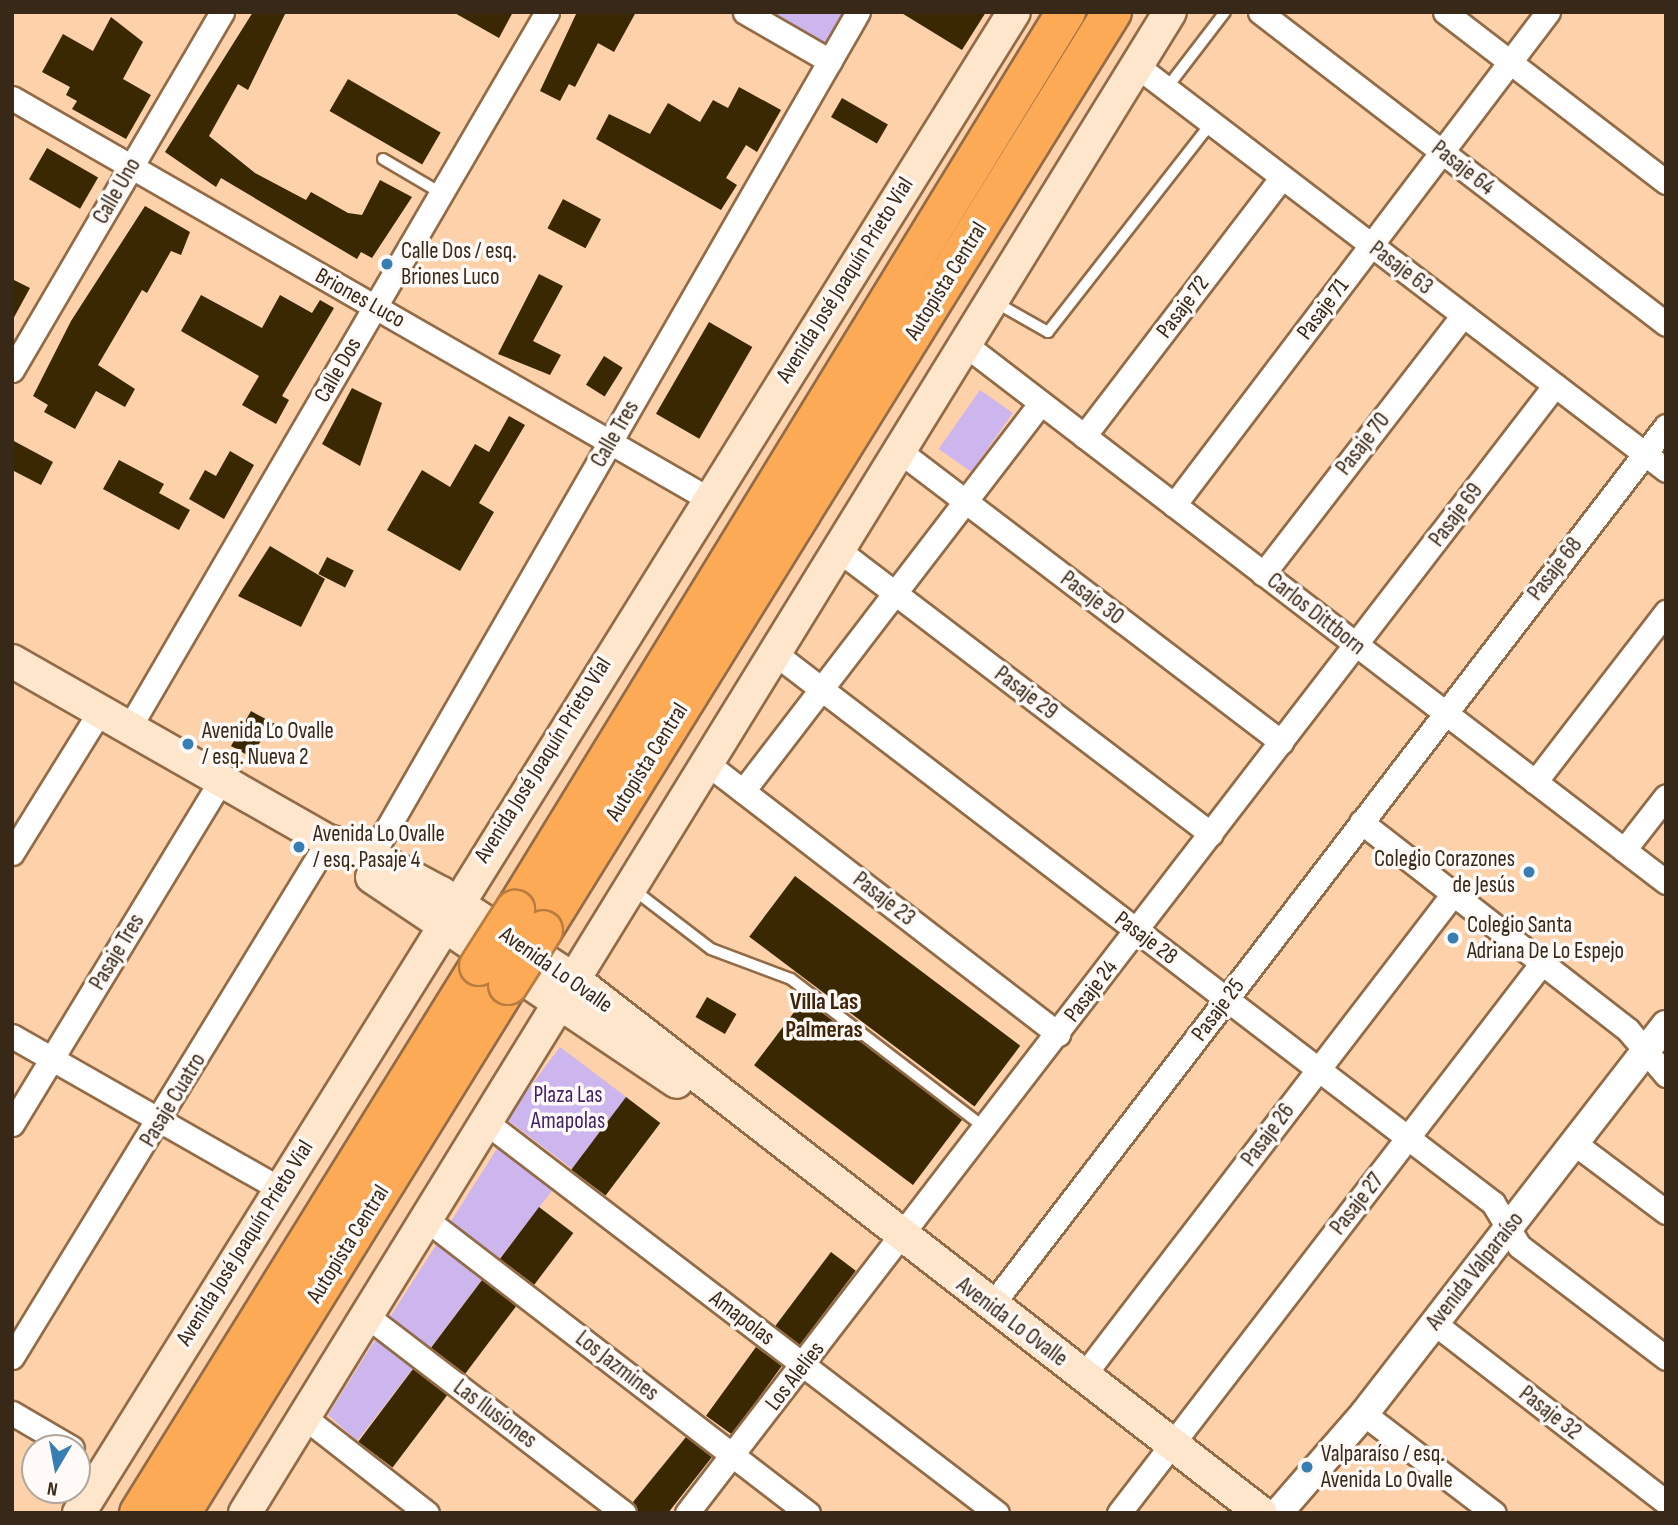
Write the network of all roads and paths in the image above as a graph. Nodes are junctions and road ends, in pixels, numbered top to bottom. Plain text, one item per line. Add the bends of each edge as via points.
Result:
1 (222, 12) edge
2 (547, 12) edge
3 (745, 12) edge
4 (858, 12) edge
5 (1014, 12) edge
6 (1066, 12) edge
7 (1112, 12) edge
8 (1170, 12) edge
9 (1225, 12) edge
10 (1260, 12) edge
11 (1445, 12) edge
12 (1548, 12) edge
13 (830, 61) junction
14 (1510, 62) junction
15 (1137, 66) junction
16 (1166, 89) junction
17 (12, 99) edge
18 (1211, 123) junction
19 (1442, 152) junction
20 (383, 159) dead end
21 (131, 167) junction
22 (1282, 177) junction
23 (1666, 182) edge
24 (441, 193) junction
25 (1371, 245) junction
26 (995, 301) junction
27 (376, 305) junction
28 (1463, 315) junction
29 (1666, 324) edge
30 (967, 346) junction
31 (12, 370) edge
32 (1555, 385) junction
33 (1041, 403) junction
34 (1666, 426) edge
35 (1084, 436) junction
36 (610, 442) junction
37 (901, 453) junction
38 (1644, 453) junction
39 (1666, 470) edge
40 (707, 498) junction
41 (965, 501) junction
42 (1174, 505) junction
43 (841, 552) junction
44 (1263, 574) junction
45 (895, 593) junction
46 (1666, 612) edge
47 (1356, 645) junction
48 (777, 655) junction
49 (12, 661) edge
50 (821, 689) junction
51 (100, 711) junction
52 (1445, 713) junction
53 (129, 728) junction
54 (1282, 742) junction
55 (709, 765) junction
56 (221, 780) junction
57 (1535, 782) junction
58 (743, 790) junction
59 (1666, 796) edge
60 (1361, 822) junction
61 (1211, 834) junction
62 (328, 841) junction
63 (1624, 850) junction
64 (12, 853) edge
65 (372, 855) junction
66 (1666, 882) edge
67 (633, 889) junction
68 (1453, 894) junction
69 (449, 912) junction
70 (529, 920) junction
71 (1137, 931) junction
72 (1542, 963) junction
73 (494, 976) junction
74 (569, 992) junction
75 (1226, 999) junction
76 (1666, 1025) edge
77 (1058, 1034) junction
78 (12, 1036) edge
79 (1644, 1053) junction
80 (53, 1059) junction
81 (1318, 1070) junction
82 (1666, 1074) edge
83 (161, 1121) junction
84 (487, 1123) junction
85 (12, 1124) edge
86 (985, 1128) junction
87 (1408, 1138) junction
88 (1574, 1143) junction
89 (278, 1188) junction
90 (1666, 1212) edge
91 (426, 1220) junction
92 (1508, 1228) junction
93 (901, 1237) junction
94 (991, 1306) junction
95 (367, 1316) junction
96 (1434, 1324) junction
97 (12, 1356) edge
98 (1666, 1358) edge
99 (804, 1366) junction
100 (1083, 1376) junction
101 (12, 1413) edge
102 (1364, 1414) junction
103 (304, 1417) junction
104 (48, 1434) edge
105 (1171, 1444) junction
106 (733, 1456) junction
107 (91, 1459) edge
108 (107, 1468) junction
109 (1666, 1502) edge
110 (79, 1513) edge
111 (139, 1513) edge
112 (181, 1513) edge
113 (245, 1513) edge
114 (428, 1513) edge
115 (624, 1513) edge
116 (687, 1513) edge
117 (807, 1513) edge
118 (997, 1513) edge
119 (1119, 1513) edge
120 (1261, 1513) edge
121 (1278, 1513) edge
122 (1494, 1513) edge

1 - 21 street, Calle Uno
2 - 24 street, Calle Dos
3 - 13 street
4 - 13 street, Calle Tres
5 - 40 main road, Avenida José Joaquín Prieto Vial
6 - 70 highway, Autopista Central
7 - 70 highway, Autopista Central
8 - 15 main road
9 - 16 lane
10 - 19 street, Pasaje 64
11 - 14 street
12 - 14 street, Pasaje 71
13 - 36 street, Calle Tres
14 - 19 street, Pasaje 71
14 - 23 street
15 - 16 street, Pasaje 63
15 - 26 main road
16 - 18 street, Pasaje 63
17 - 21 street, Briones Luco
18 - 22 street, Pasaje 63
18 - 26 lane via 1048,332
19 - 25 street, Pasaje 71
19 - 29 street, Pasaje 64
20 - 24 lane
21 - 27 street, Briones Luco
21 - 31 street, Calle Uno
22 - 25 street, Pasaje 63
22 - 35 street, Pasaje 72
24 - 27 street, Calle Dos
25 - 28 street, Pasaje 63
25 - 42 street, Pasaje 71
26 - 30 main road
27 - 36 street, Briones Luco
27 - 53 street, Calle Dos
28 - 32 street, Pasaje 63
28 - 44 street, Pasaje 70
30 - 33 street, Carlos Dittborn
30 - 37 main road
32 - 38 street, Pasaje 63
32 - 47 street, Pasaje 69
33 - 35 street, Carlos Dittborn
33 - 41 street
34 - 38 street, Pasaje 68
35 - 42 street, Carlos Dittborn
36 - 40 street, Briones Luco
36 - 65 street, Calle Tres
37 - 41 street, Pasaje 30
37 - 43 main road
38 - 39 street, Pasaje 63
38 - 52 street, Pasaje 68
40 - 69 main road, Avenida José Joaquín Prieto Vial
41 - 45 street
41 - 54 street, Pasaje 30
42 - 44 street, Carlos Dittborn
43 - 45 street, Pasaje 29
43 - 48 main road
44 - 47 street, Carlos Dittborn
45 - 50 street
45 - 61 street, Pasaje 29
46 - 57 street
47 - 52 street, Carlos Dittborn
47 - 54 street, Pasaje 24
48 - 50 street, Pasaje 28
48 - 55 main road
49 - 51 main road, Avenida Lo Ovalle
50 - 58 street
50 - 71 street, Pasaje 28
51 - 53 main road, Avenida Lo Ovalle
51 - 64 street
52 - 57 street, Carlos Dittborn
52 - 60 street, Pasaje 25
53 - 56 main road, Avenida Lo Ovalle
54 - 61 street, Pasaje 24
55 - 58 street, Pasaje 23
55 - 67 main road
56 - 62 main road, Avenida Lo Ovalle
56 - 80 street, Pasaje Tres
57 - 63 street, Carlos Dittborn
58 - 77 street, Pasaje 23
59 - 63 street
60 - 68 street
60 - 75 street, Pasaje 25
61 - 71 street, Pasaje 24
62 - 65 main road, Avenida Lo Ovalle
62 - 69 main road, Avenida Lo Ovalle
62 - 83 street, Pasaje Cuatro
63 - 66 street, Carlos Dittborn
65 - 69 main road, Avenida Lo Ovalle
67 - 74 main road
67 - 86 lane via 711,948 791,979
68 - 72 street
68 - 81 street, Pasaje 26
69 - 74 main road, Avenida Lo Ovalle
69 - 89 main road, Avenida José Joaquín Prieto Vial
70 - 73 highway, Autopista Central, bridge
71 - 75 street, Pasaje 28
71 - 77 street, Pasaje 24
72 - 79 street via 1628,1030
72 - 87 street, Pasaje 27
73 - 111 highway, Autopista Central
73 - 112 highway, Autopista Central
74 - 84 main road
74 - 93 main road, Avenida Lo Ovalle via 664,1074 763,1132
75 - 81 street, Pasaje 28
75 - 94 street, Pasaje 25
76 - 79 street, Avenida Valparaíso
77 - 86 street, Pasaje 24
78 - 80 street
79 - 82 street
79 - 88 street, Avenida Valparaíso
80 - 83 street
80 - 85 street, Pasaje Tres
81 - 87 street, Pasaje 28
81 - 100 street, Pasaje 26
83 - 89 street
83 - 97 street, Pasaje Cuatro
84 - 91 main road
84 - 99 street, Amapolas
86 - 93 street, Pasaje 24
87 - 92 street, Pasaje 28 via 1493,1203
87 - 105 street, Pasaje 27
88 - 90 street
88 - 92 street, Avenida Valparaíso
89 - 108 main road, Avenida José Joaquín Prieto Vial
91 - 95 main road
91 - 106 street, Los Jazmines
92 - 96 street, Avenida Valparaíso
92 - 98 street, Pasaje 28 via 1519,1246
93 - 94 main road, Avenida Lo Ovalle
93 - 99 street, Los Alelies
94 - 100 main road, Avenida Lo Ovalle
95 - 103 main road
95 - 115 street, Las Ilusiones
96 - 102 street, Avenida Valparaíso
96 - 109 street, Pasaje 32
99 - 106 street, Los Alelies
99 - 118 street, Amapolas
100 - 105 main road, Avenida Lo Ovalle
101 - 104 street
102 - 121 street, Avenida Valparaíso
102 - 122 street
103 - 113 main road
103 - 114 street
105 - 119 street, Pasaje 27
105 - 120 main road, Avenida Lo Ovalle
106 - 116 street, Los Alelies
106 - 117 street, Los Jazmines
107 - 108 street
108 - 110 main road, Avenida José Joaquín Prieto Vial

